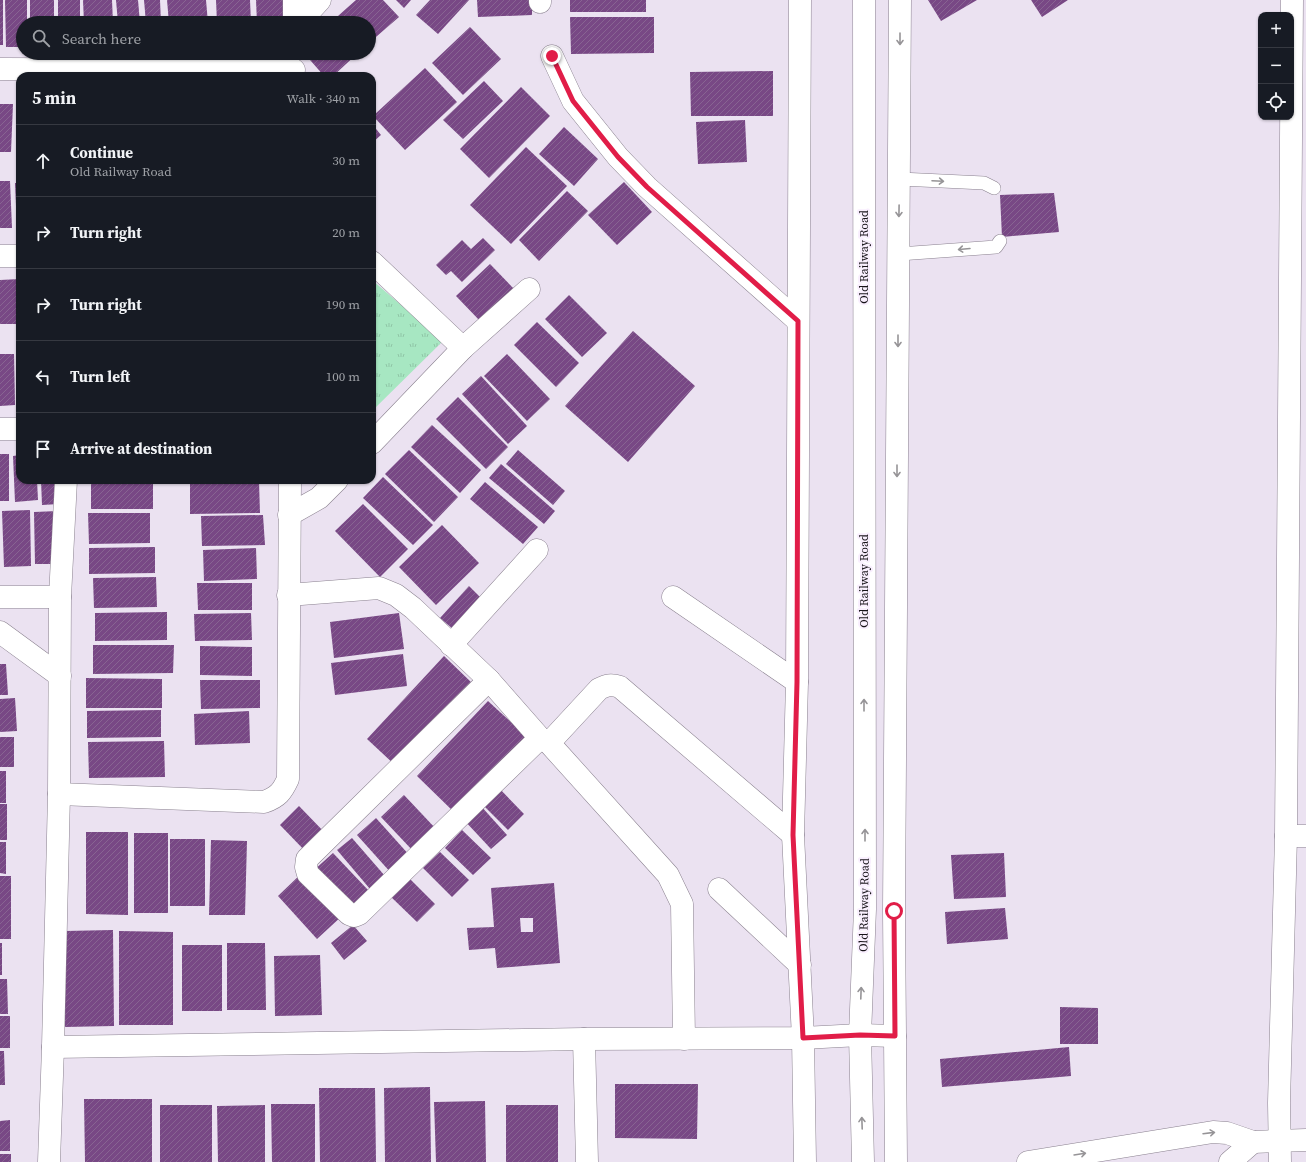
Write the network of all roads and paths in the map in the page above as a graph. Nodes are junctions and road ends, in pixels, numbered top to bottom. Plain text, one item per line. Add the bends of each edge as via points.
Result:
1 (294, 0) edge
2 (320, 0) edge
3 (800, 0) edge
4 (864, 0) edge
5 (900, 0) edge
6 (1292, 0) edge
7 (294, 16) edge
8 (305, 16) edge
9 (552, 56) dead end
10 (294, 66) edge
11 (0, 69) edge
12 (900, 179) junction
13 (994, 188) dead end
14 (1000, 241) dead end
15 (899, 254) junction
16 (0, 256) edge
17 (16, 256) edge
18 (376, 266) edge
19 (529, 289) dead end
20 (798, 321) junction
21 (463, 348) junction
22 (0, 429) edge
23 (16, 429) edge
24 (376, 439) edge
25 (66, 484) edge
26 (290, 484) edge
27 (332, 484) edge
28 (289, 515) junction
29 (537, 550) dead end
30 (288, 594) junction
31 (0, 597) edge
32 (60, 597) junction
33 (673, 597) dead end
34 (0, 632) edge
35 (451, 645) junction
36 (60, 676) junction
37 (489, 680) junction
38 (797, 682) junction
39 (545, 740) junction
40 (59, 794) junction
41 (793, 835) junction
42 (1296, 836) edge
43 (719, 889) dead end
44 (800, 965) junction
45 (860, 1035) junction
46 (895, 1036) junction
47 (803, 1038) junction
48 (584, 1039) junction
49 (684, 1039) junction
50 (53, 1047) junction
51 (1306, 1140) edge
52 (1253, 1142) junction
53 (1280, 1152) edge
54 (49, 1162) edge
55 (587, 1162) edge
56 (805, 1162) edge
57 (864, 1162) edge
58 (896, 1162) edge
59 (1028, 1162) edge
60 (1230, 1162) edge

1 - 7 street
2 - 8 street
3 - 20 street
45 -> 4 street, Old Railway Road via 865,909
5 -> 12 street
6 - 42 street
9 - 20 street via 573,101 618,157 647,187
10 - 11 street
12 -> 13 lane via 984,183
12 -> 15 street
14 -> 15 lane via 996,247
15 -> 46 street
16 - 17 street
18 - 21 street
19 - 21 street
20 - 38 street
21 - 24 street
22 - 23 street
25 - 32 street
26 - 28 street
27 - 28 street via 319,498
28 - 30 street
29 - 35 street
30 - 35 street via 379,588 396,595 413,608
30 - 40 street via 288,779 283,790 275,798 264,802
31 - 32 street
32 - 36 street
33 - 38 street
34 - 36 street
35 - 37 street
36 - 40 street
37 - 39 street
37 - 39 street via 307,859 308,874 349,914 359,914
38 - 41 street
39 - 41 street via 599,689 613,684 620,687
39 - 49 street via 668,875 682,904
40 - 50 street
41 - 44 street
42 - 53 street via 1279,1103
43 - 44 street
44 - 47 street
45 - 46 street
45 - 47 street
57 -> 45 street, Old Railway Road
46 - 58 street
47 - 49 street
47 - 56 street
48 - 49 street
48 - 50 street
48 - 55 street
50 - 54 street
51 - 53 street
52 - 53 street
59 -> 52 street via 1213,1132 1227,1133
52 - 60 street

